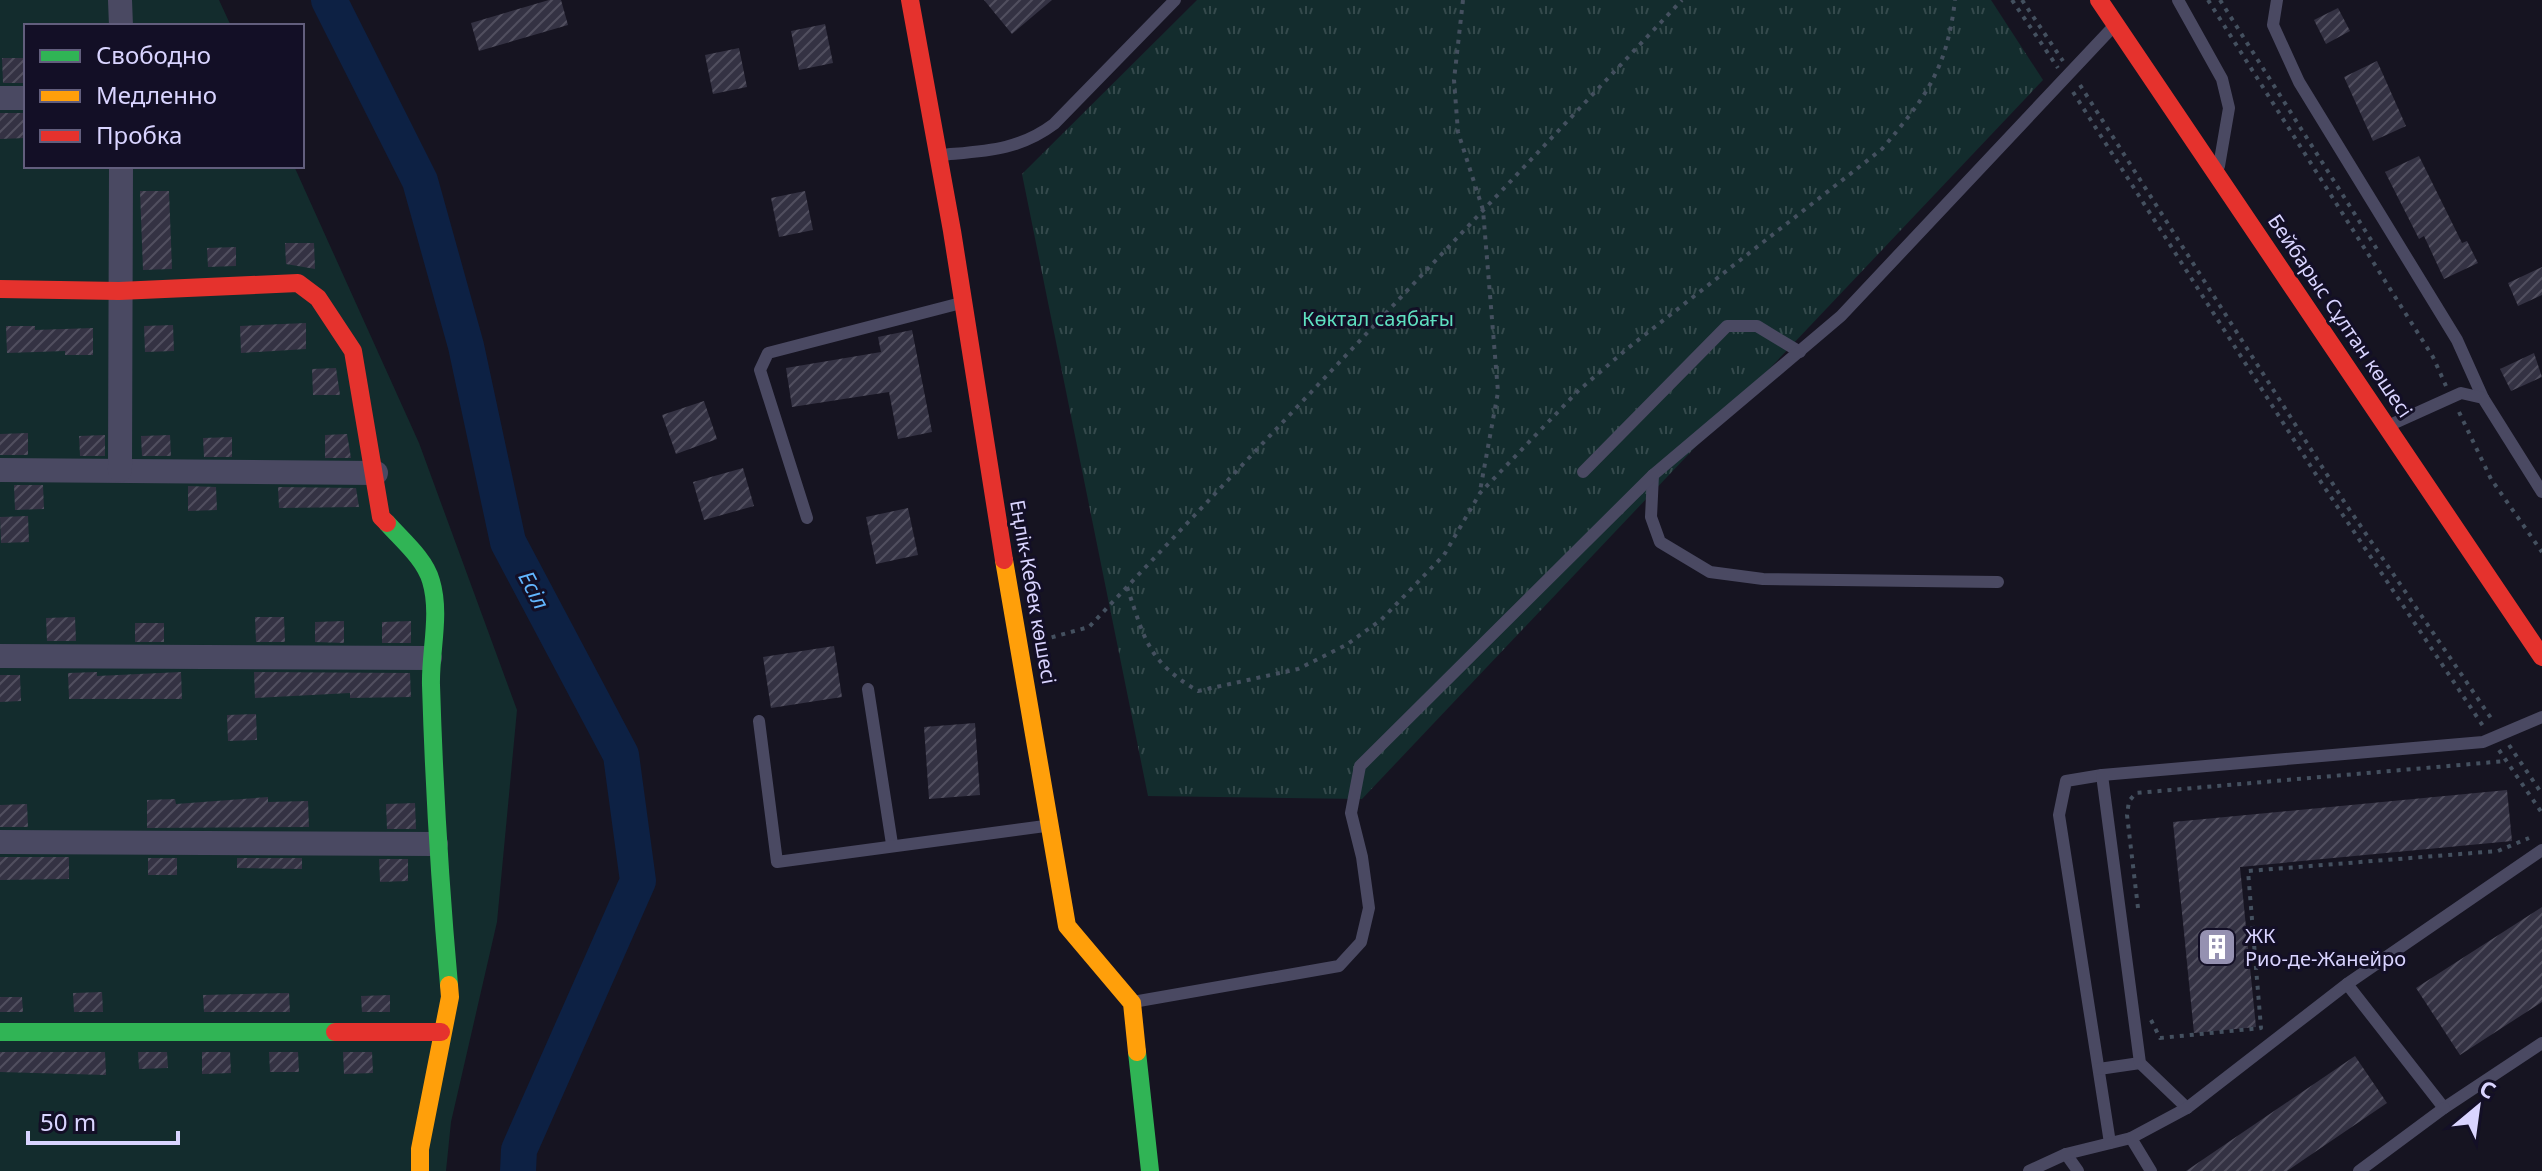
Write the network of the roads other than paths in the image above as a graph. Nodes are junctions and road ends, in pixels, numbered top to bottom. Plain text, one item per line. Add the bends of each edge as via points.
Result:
1 (120, 0) edge
2 (910, 0) edge
3 (1175, 0) edge
4 (2099, 0) edge
5 (2178, 0) edge
6 (2277, 0) edge
7 (121, 24) edge
8 (2115, 25) junction
9 (0, 98) edge
10 (24, 98) edge
11 (941, 155) junction
12 (121, 168) edge
13 (2218, 173) junction
14 (0, 289) edge
15 (119, 291) junction
16 (961, 303) junction
17 (1800, 352) junction
18 (2483, 398) junction
19 (2387, 426) junction
20 (0, 470) edge
21 (120, 470) junction
22 (1583, 472) dead end
23 (376, 473) junction
24 (1653, 475) junction
25 (2542, 492) edge
26 (807, 518) dead end
27 (1998, 582) dead end
28 (0, 656) edge
29 (2542, 657) edge
30 (430, 658) junction
31 (868, 689) dead end
32 (2542, 717) edge
33 (759, 721) dead end
34 (2102, 775) junction
35 (1048, 825) junction
36 (0, 842) edge
37 (436, 844) junction
38 (892, 844) junction
39 (2542, 850) edge
40 (2347, 984) junction
41 (1132, 1003) junction
42 (0, 1032) edge
43 (441, 1032) junction
44 (2542, 1043) edge
45 (2140, 1063) junction
46 (2099, 1069) junction
47 (2187, 1108) junction
48 (2444, 1108) junction
49 (2131, 1138) junction
50 (2110, 1143) junction
51 (2066, 1154) junction
52 (420, 1171) edge
53 (1150, 1171) edge
54 (2029, 1171) edge
55 (2078, 1171) edge
56 (2151, 1171) edge
57 (2359, 1171) edge

1 - 7 street
2 - 11 street, Еңлік-Кебек көшесі
3 - 11 lane via 1033,140
4 - 8 street, Бейбарыс Сұлтан көшесі
5 - 13 lane via 2222,79 2229,108
6 - 18 lane via 2273,25 2299,82 2457,340
8 - 13 street, Бейбарыс Сұлтан көшесі
8 - 17 lane via 1841,316
9 - 10 street
11 - 16 street, Еңлік-Кебек көшесі
12 - 15 street
13 - 19 street, Бейбарыс Сұлтан көшесі
14 - 15 street
15 - 21 street
15 - 23 street via 298,283 318,298 353,351
16 - 26 lane via 768,353 760,370
16 - 35 street, Еңлік-Кебек көшесі
17 - 22 lane via 1757,326 1727,326
17 - 24 lane
18 - 19 lane via 2461,393
18 - 25 lane
19 - 29 street, Бейбарыс Сұлтан көшесі
20 - 21 street
21 - 23 street
23 - 30 street via 381,517 431,580 435,615
24 - 27 lane via 1651,517 1660,542 1710,572 1763,579
24 - 41 lane via 1360,766 1351,813 1369,908 1361,942 1339,966
28 - 30 street
30 - 37 street
31 - 38 lane
32 - 34 lane via 2496,736
33 - 38 lane via 777,862
34 - 45 lane
34 - 46 lane via 2066,781 2059,815
35 - 38 lane
35 - 41 street, Еңлік-Кебек көшесі via 1067,926
36 - 37 street
37 - 43 street via 450,997
39 - 40 lane
40 - 47 lane
40 - 48 lane
41 - 53 street
42 - 43 street
43 - 52 street
44 - 48 lane
45 - 46 lane
45 - 47 lane
46 - 50 lane
47 - 49 lane
48 - 57 lane
49 - 50 lane
49 - 56 lane
50 - 51 lane
51 - 54 lane
51 - 55 lane

